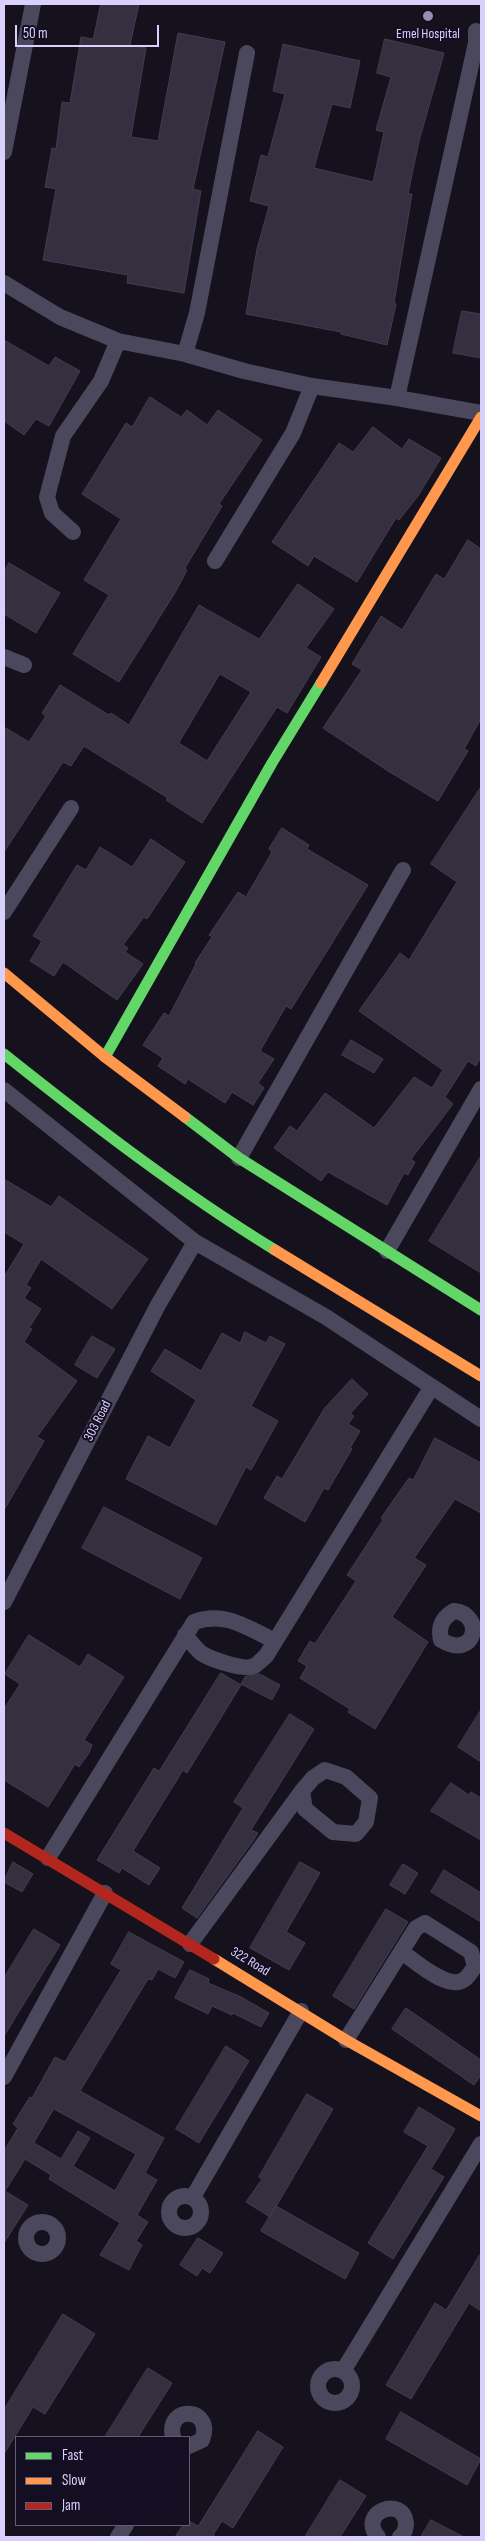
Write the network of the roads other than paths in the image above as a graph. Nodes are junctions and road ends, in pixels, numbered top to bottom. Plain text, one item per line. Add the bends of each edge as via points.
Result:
1 (32, 4) edge
2 (476, 31) dead end
3 (247, 54) dead end
4 (4, 152) edge
5 (4, 283) edge
6 (118, 341) junction
7 (185, 354) junction
8 (312, 386) junction
9 (397, 398) junction
10 (481, 413) edge
11 (481, 418) edge
12 (73, 532) dead end
13 (215, 561) dead end
14 (4, 657) edge
15 (24, 665) dead end
16 (71, 808) dead end
17 (403, 870) dead end
18 (4, 912) edge
19 (4, 973) edge
20 (4, 1054) edge
21 (105, 1056) junction
22 (481, 1089) edge
23 (4, 1090) edge
24 (238, 1158) junction
25 (195, 1242) junction
26 (387, 1251) junction
27 (481, 1310) edge
28 (481, 1376) edge
29 (431, 1388) junction
30 (481, 1419) edge
31 (4, 1602) edge
32 (185, 1635) junction
33 (274, 1640) junction
34 (302, 1790) dead end
35 (4, 1833) edge
36 (48, 1858) junction
37 (105, 1893) junction
38 (190, 1944) junction
39 (402, 1952) dead end
40 (301, 2011) junction
41 (346, 2040) junction
42 (4, 2077) edge
43 (481, 2116) edge
44 (481, 2144) edge
45 (193, 2197) dead end
46 (343, 2371) dead end
47 (173, 2436) edge
48 (190, 2446) edge
49 (125, 2526) edge
50 (118, 2537) edge
51 (378, 2537) edge
52 (400, 2537) edge

1 - 4 street
2 - 9 street via 476,43
3 - 7 street via 197,313
5 - 6 street via 60,317
6 - 7 street
6 - 12 street via 102,382 63,436 47,497 52,513
7 - 8 street
8 - 9 street
8 - 13 street via 293,433
9 - 10 street
11 - 21 street via 272,763
14 - 15 street
16 - 18 street
17 - 24 street
19 - 21 street
20 - 28 street via 212,1212
21 - 24 street
22 - 26 street
23 - 25 street
24 - 26 street
25 - 29 street via 326,1317
25 - 31 street, 303 Road via 158,1305
26 - 27 street
29 - 30 street
29 - 33 street
32 - 33 street via 194,1622 207,1617 222,1617
32 - 33 street via 201,1653 238,1666 253,1667 266,1656
32 - 36 street
34 - 38 street
35 - 36 street, 322 Road
36 - 37 street, 322 Road
37 - 38 street, 322 Road
37 - 42 street
38 - 40 street, 322 Road
39 - 41 street
40 - 41 street, 322 Road
40 - 45 street
41 - 43 street, 322 Road
44 - 46 street
47 - 48 street via 174,2420 190,2413 198,2416 204,2423 205,2432 202,2440
49 - 50 street
51 - 52 street via 373,2523 376,2515 391,2508 400,2511 405,2518 406,2526

